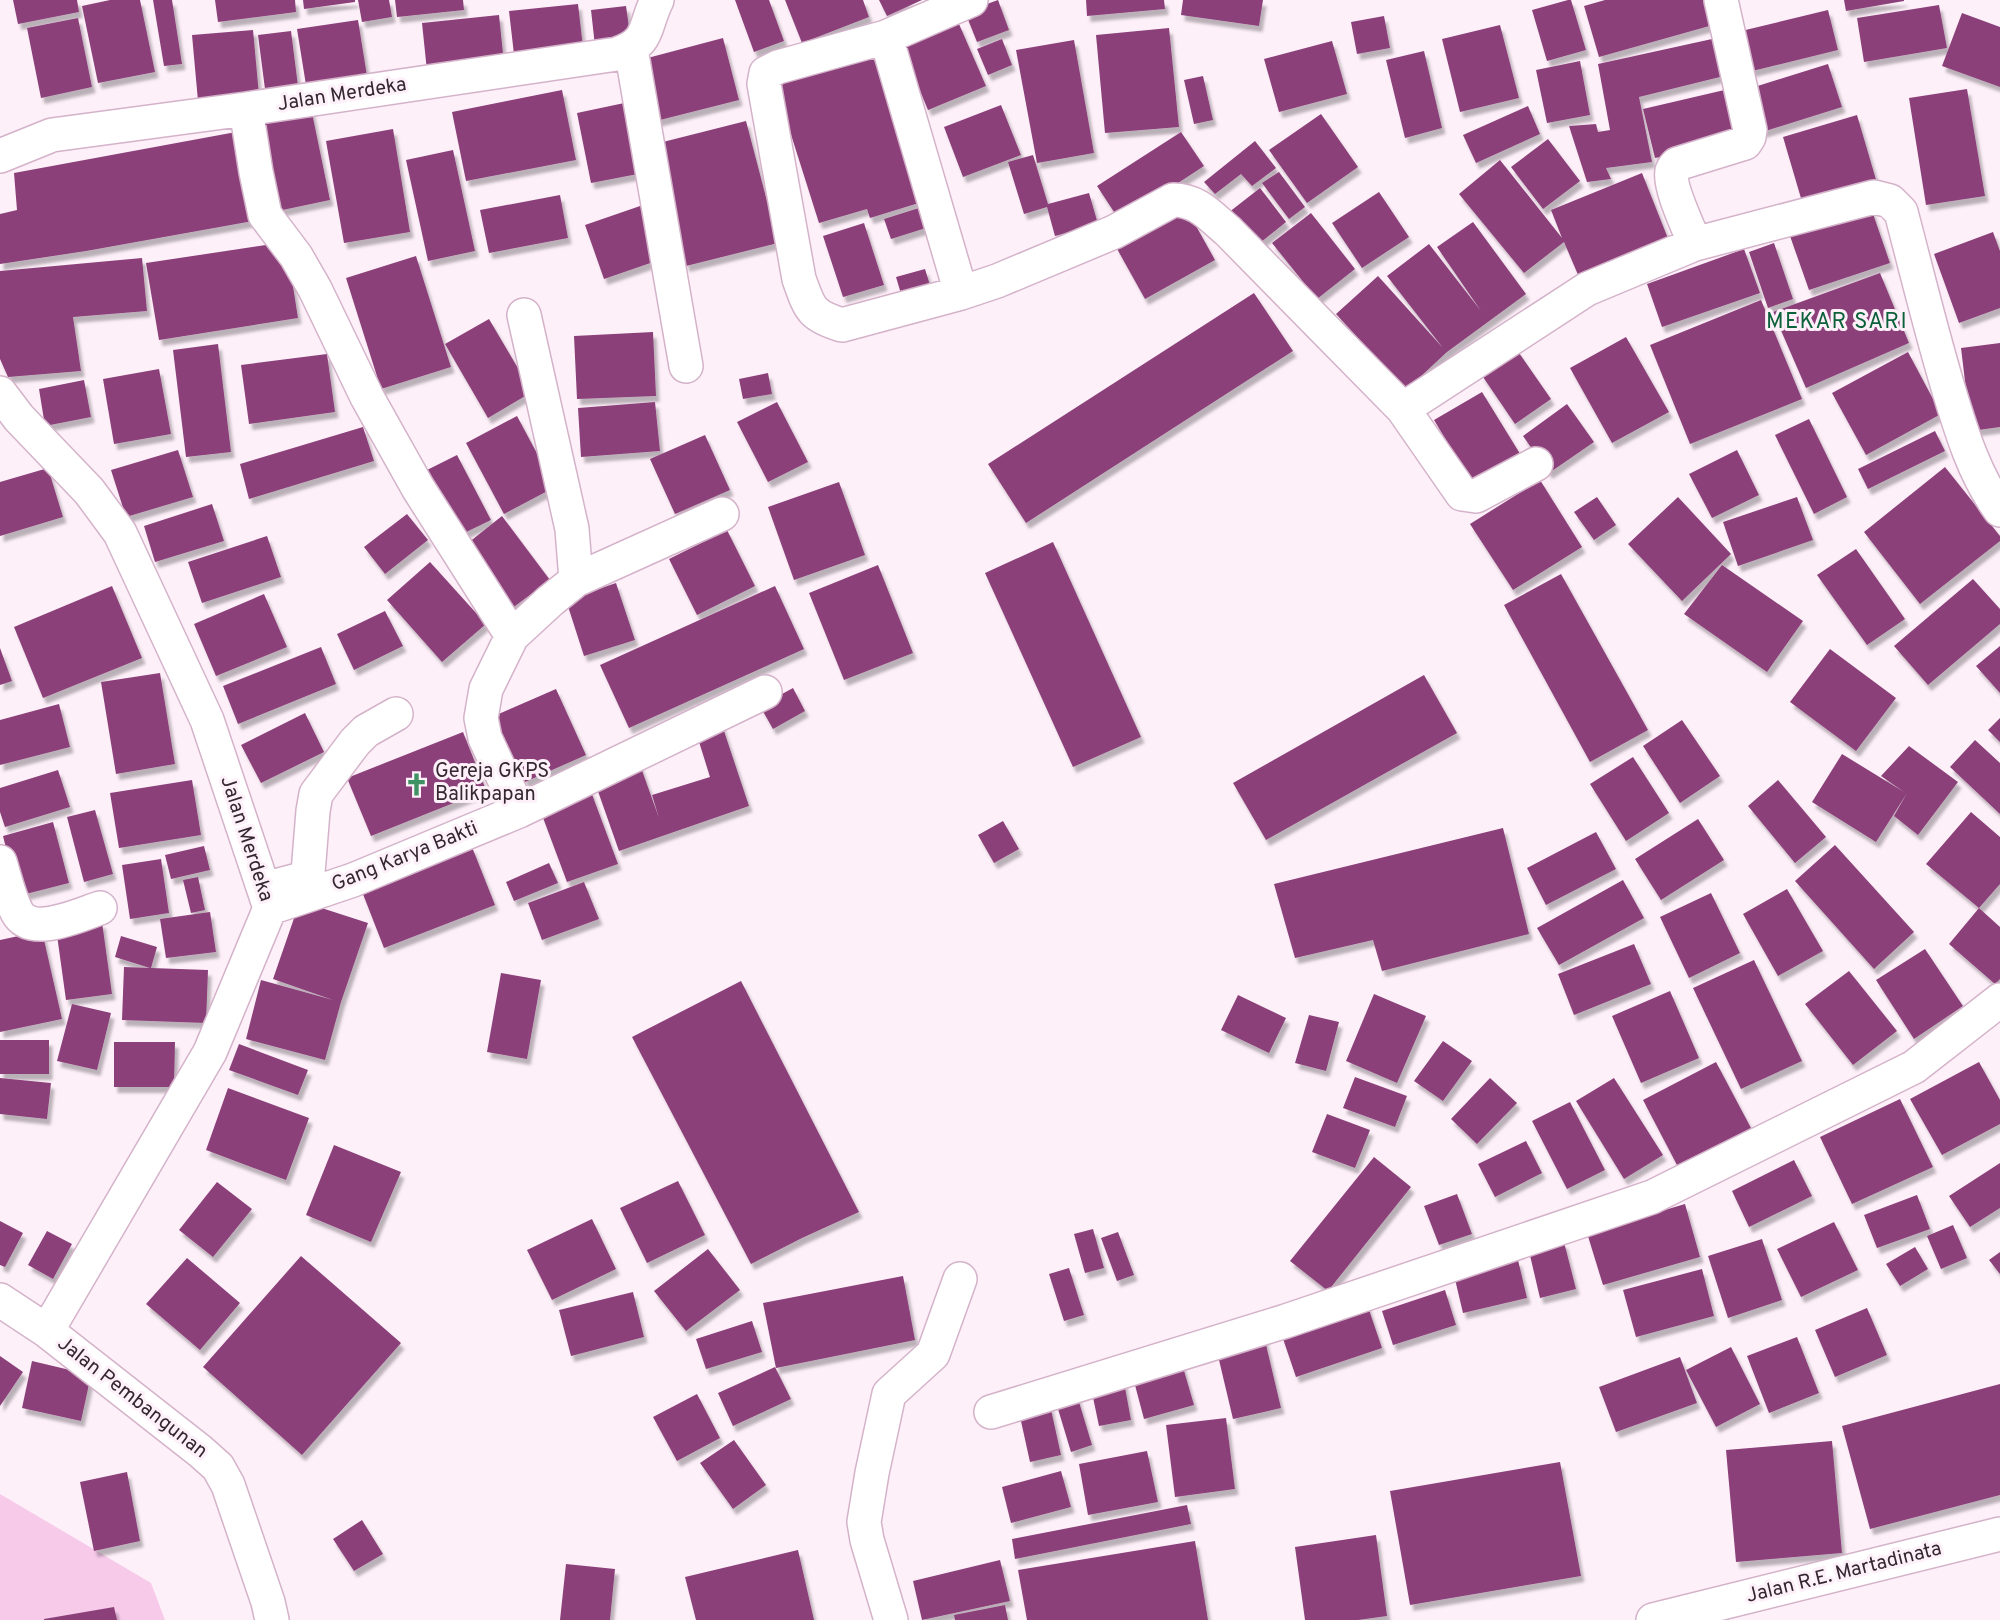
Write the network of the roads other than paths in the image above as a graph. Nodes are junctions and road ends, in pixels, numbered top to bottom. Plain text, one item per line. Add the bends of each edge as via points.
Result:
1 (657, 0) edge
2 (971, 0) edge
3 (1721, 0) edge
4 (885, 36) junction
5 (631, 49) junction
6 (246, 109) junction
7 (0, 156) edge
8 (1695, 244) junction
9 (961, 293) junction
10 (524, 315) dead end
11 (686, 366) dead end
12 (0, 393) edge
13 (1403, 409) junction
14 (1536, 464) dead end
15 (2000, 510) edge
16 (722, 514) dead end
17 (576, 580) junction
18 (512, 636) junction
19 (765, 692) dead end
20 (396, 714) dead end
21 (519, 811) junction
22 (0, 862) edge
23 (267, 898) junction
24 (100, 908) dead end
25 (2000, 1000) edge
26 (960, 1279) dead end
27 (0, 1300) edge
28 (47, 1331) junction
29 (991, 1412) dead end
30 (2000, 1534) edge
31 (272, 1620) edge
32 (891, 1620) edge
33 (1653, 1620) edge

1 - 5 street via 643,39
2 - 4 street
3 - 8 street via 1750,130 1745,143 1673,168 1674,192
4 - 9 street
4 - 9 street via 766,73 764,84 799,279 809,307 842,325
5 - 6 street, Jalan Merdeka
5 - 11 street
6 - 7 street, Jalan Merdeka via 52,135
6 - 18 street via 265,215 315,289 367,396 418,488
8 - 13 street via 1587,289
8 - 15 street via 1874,197 1890,201 1900,212 1960,428 1988,493
9 - 13 street via 1114,232 1173,200 1191,202 1228,231
10 - 17 street via 572,529
12 - 23 street, Jalan Merdeka via 89,491 120,533 207,720
13 - 14 street via 1462,494 1476,496
16 - 17 street
17 - 18 street
18 - 21 street via 486,689 481,718 485,738
19 - 21 street, Gang Karya Bakti
20 - 23 street via 355,742 316,794 308,873
21 - 23 street, Gang Karya Bakti via 353,880
22 - 24 street via 18,914 27,924 66,920
23 - 28 street, Jalan Merdeka via 210,1052
25 - 29 street via 1914,1067 1652,1197 1297,1317
26 - 32 street via 933,1354 889,1394 872,1473 864,1522
27 - 28 street, Jalan Pembangunan
28 - 31 street, Jalan Pembangunan via 218,1467 228,1485
30 - 33 street, Jalan R.E. Martadinata

